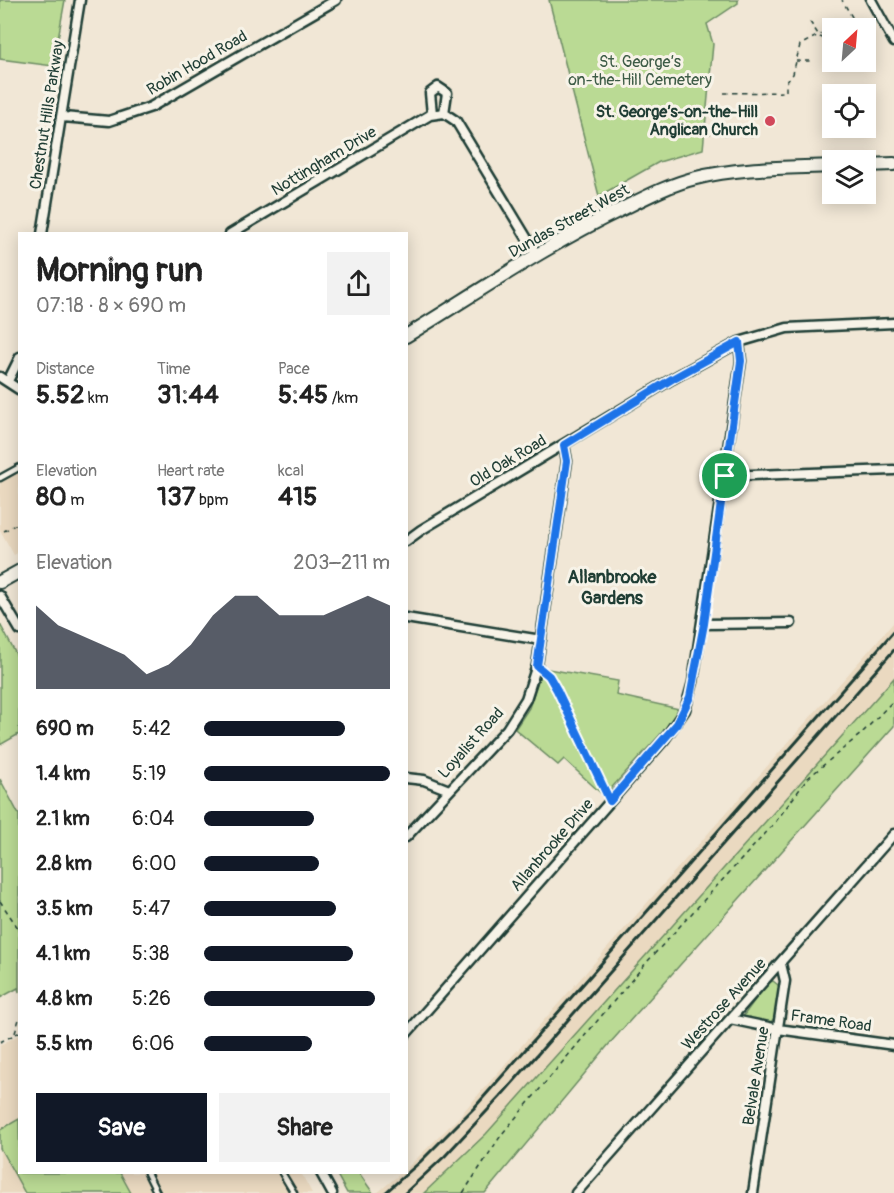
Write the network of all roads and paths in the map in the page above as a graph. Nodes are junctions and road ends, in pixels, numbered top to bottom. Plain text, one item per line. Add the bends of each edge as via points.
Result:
1 (80, 0) edge
2 (336, 0) edge
3 (842, 0) edge
4 (871, 0) edge
5 (810, 22) dead end
6 (818, 34) junction
7 (822, 36) edge
8 (894, 42) edge
9 (795, 61) junction
10 (813, 61) dead end
11 (724, 93) dead end
12 (444, 113) junction
13 (432, 114) junction
14 (63, 117) junction
15 (697, 133) dead end
16 (752, 136) dead end
17 (894, 164) edge
18 (876, 165) edge
19 (822, 166) edge
20 (42, 232) edge
21 (233, 232) edge
22 (537, 255) junction
23 (894, 322) edge
24 (408, 335) edge
25 (739, 342) junction
26 (18, 360) edge
27 (4, 379) edge
28 (18, 389) edge
29 (564, 445) junction
30 (18, 468) edge
31 (894, 470) edge
32 (725, 476) junction
33 (0, 478) edge
34 (18, 523) edge
35 (4, 531) dead end
36 (408, 540) edge
37 (18, 572) edge
38 (0, 582) edge
39 (0, 596) edge
40 (408, 618) edge
41 (791, 623) dead end
42 (704, 624) junction
43 (18, 627) edge
44 (541, 640) junction
45 (537, 666) junction
46 (894, 700) edge
47 (408, 778) edge
48 (449, 790) junction
49 (610, 801) junction
50 (894, 834) edge
51 (408, 835) edge
52 (0, 902) edge
53 (18, 928) edge
54 (781, 964) junction
55 (729, 1019) junction
56 (18, 1023) edge
57 (778, 1029) junction
58 (408, 1032) edge
59 (18, 1033) edge
60 (15, 1034) junction
61 (0, 1042) edge
62 (894, 1045) edge
63 (148, 1174) edge
64 (283, 1174) edge
65 (322, 1174) edge
66 (157, 1193) edge
67 (294, 1193) edge
68 (332, 1193) edge
69 (463, 1193) edge
70 (576, 1193) edge
71 (753, 1193) edge

1 - 14 street, Chestnut Hills Parkway
2 - 14 street, Robin Hood Road via 151,107 109,121
3 - 6 path via 852,17
4 - 8 street
5 - 6 path
6 - 7 path
6 - 9 path via 800,45
9 - 10 path
9 - 11 path via 786,92
12 - 13 street, Nottingham Drive
12 - 13 street via 447,93 438,87 430,93
12 - 22 street via 456,121
13 - 21 street, Nottingham Drive
14 - 20 street, Chestnut Hills Parkway
15 - 16 path
17 - 18 main road
19 - 22 main road, Dundas Street West via 750,170 695,178 593,222
22 - 24 main road, Dundas Street West
23 - 25 street, Old Oak Road via 787,328
25 - 29 street, Old Oak Road
25 - 32 street, Allanbrooke Drive via 741,361
26 - 27 street
27 - 28 street
29 - 36 street, Old Oak Road
29 - 44 street, Loyalist Road via 567,461
30 - 33 lane
31 - 32 street
32 - 42 street, Allanbrooke Drive
34 - 35 path
37 - 38 main road
39 - 43 street
40 - 44 street
41 - 42 street
42 - 49 street, Allanbrooke Drive via 685,710
44 - 45 street, Loyalist Road
45 - 48 street, Loyalist Road via 514,720
45 - 49 path via 557,690
46 - 69 path via 808,778 774,824 646,963 502,1134
47 - 48 street
48 - 51 street, Loyalist Road
49 - 58 street, Allanbrooke Drive
50 - 54 street, Westrose Avenue
52 - 53 path
54 - 55 street, Westrose Avenue
54 - 57 street, Belvale Avenue via 785,981
55 - 57 street, Frame Road
55 - 70 street, Westrose Avenue
56 - 60 path
57 - 62 street, Frame Road
57 - 71 street, Belvale Avenue
59 - 60 path
60 - 61 path
63 - 66 lane
64 - 67 lane
65 - 68 street

